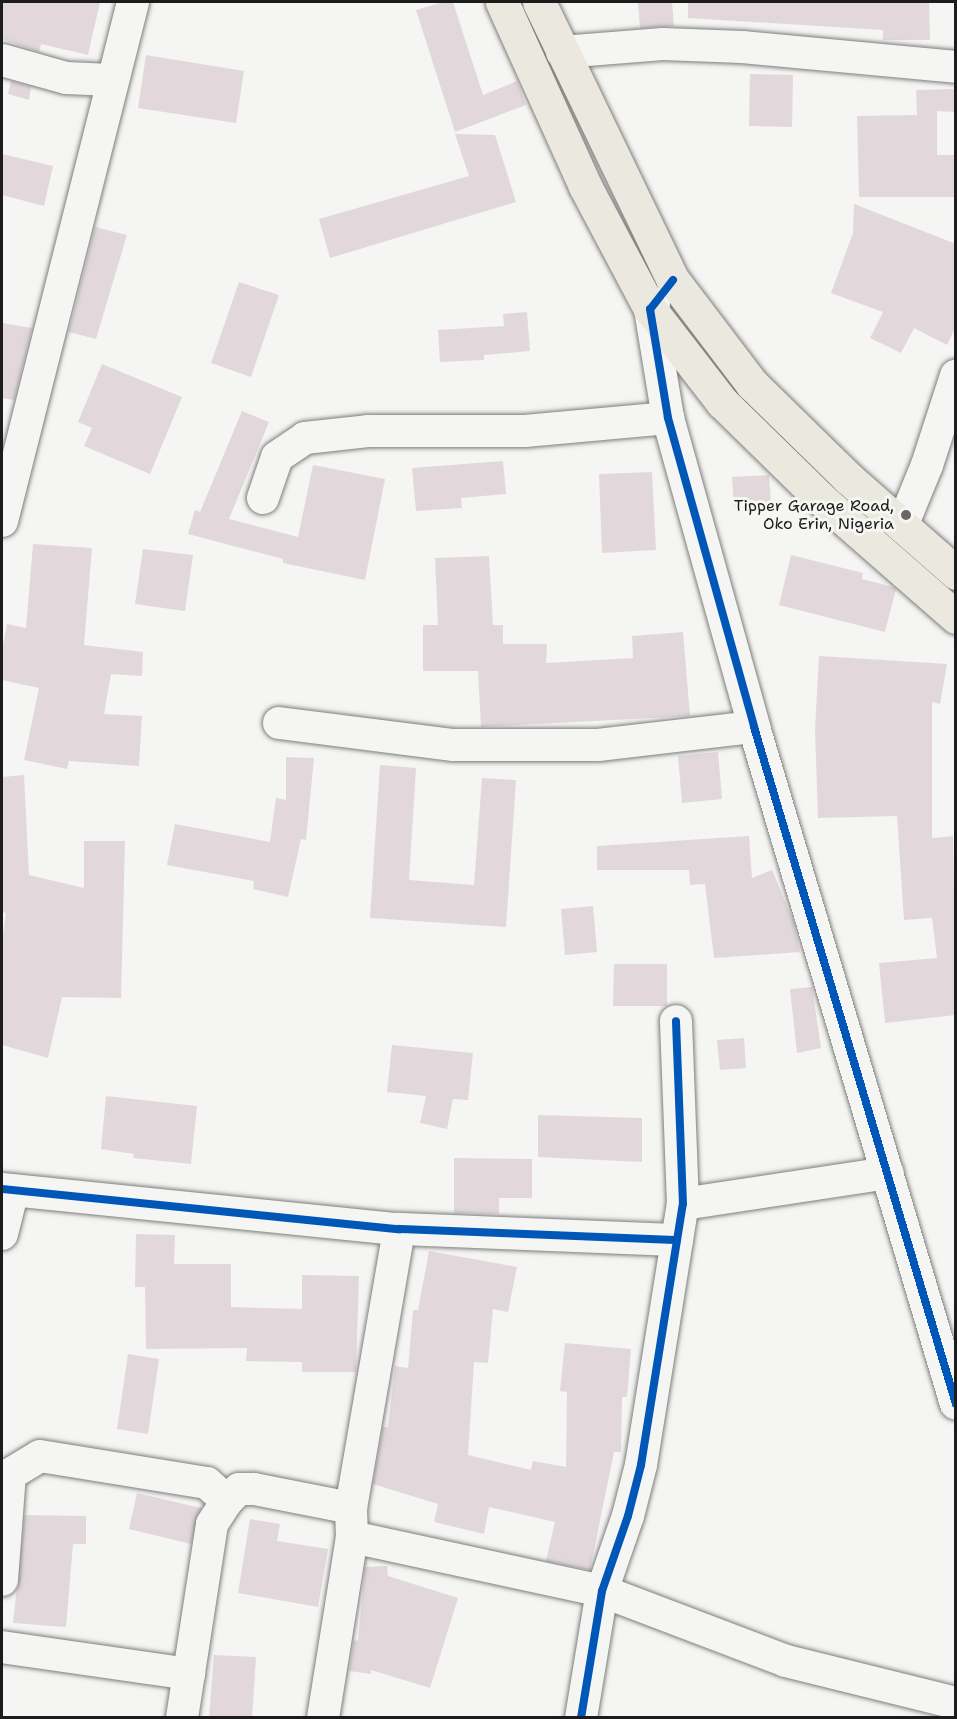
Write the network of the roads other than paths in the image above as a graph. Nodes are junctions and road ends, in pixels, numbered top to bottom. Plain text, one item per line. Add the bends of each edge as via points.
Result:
1 (133, 2) edge
2 (502, 2) edge
3 (539, 2) edge
4 (561, 52) junction
5 (2, 60) edge
6 (956, 67) edge
7 (111, 80) junction
8 (672, 280) junction
9 (650, 309) junction
10 (956, 376) edge
11 (668, 418) junction
12 (263, 498) dead end
13 (2, 520) edge
14 (902, 526) junction
15 (956, 573) edge
16 (956, 617) edge
17 (279, 723) dead end
18 (754, 727) junction
19 (676, 1020) dead end
20 (888, 1173) junction
21 (7, 1189) edge
22 (683, 1204) junction
23 (399, 1229) junction
24 (2, 1234) edge
25 (677, 1240) junction
26 (956, 1404) edge
27 (6, 1477) edge
28 (227, 1501) junction
29 (352, 1522) junction
30 (2, 1580) edge
31 (602, 1591) junction
32 (2, 1647) edge
33 (189, 1674) junction
34 (956, 1703) edge
35 (182, 1718) edge
36 (323, 1718) edge
37 (581, 1718) edge

1 - 7 street
2 - 9 main road via 585,186
3 - 4 main road
4 - 6 street via 663,44 742,46
4 - 8 main road
5 - 7 street via 66,78
7 - 13 street
8 - 9 street
8 - 14 main road via 752,384
9 - 11 street
9 - 16 main road via 722,402 820,498
10 - 14 street
11 - 12 street via 525,431 368,431 304,438 277,458
11 - 18 street
14 - 15 main road
17 - 18 street via 454,745 598,745
18 - 20 street
19 - 22 street
20 - 22 street
20 - 26 street
21 - 23 street
21 - 24 street
22 - 25 street
23 - 25 street
23 - 29 street
25 - 31 street via 641,1465
27 - 28 street via 40,1456 207,1483
27 - 30 street
28 - 29 street via 239,1489 254,1489
28 - 33 street via 212,1524
29 - 31 street
29 - 36 street
31 - 34 street via 786,1661
31 - 37 street
32 - 33 street
33 - 35 street

